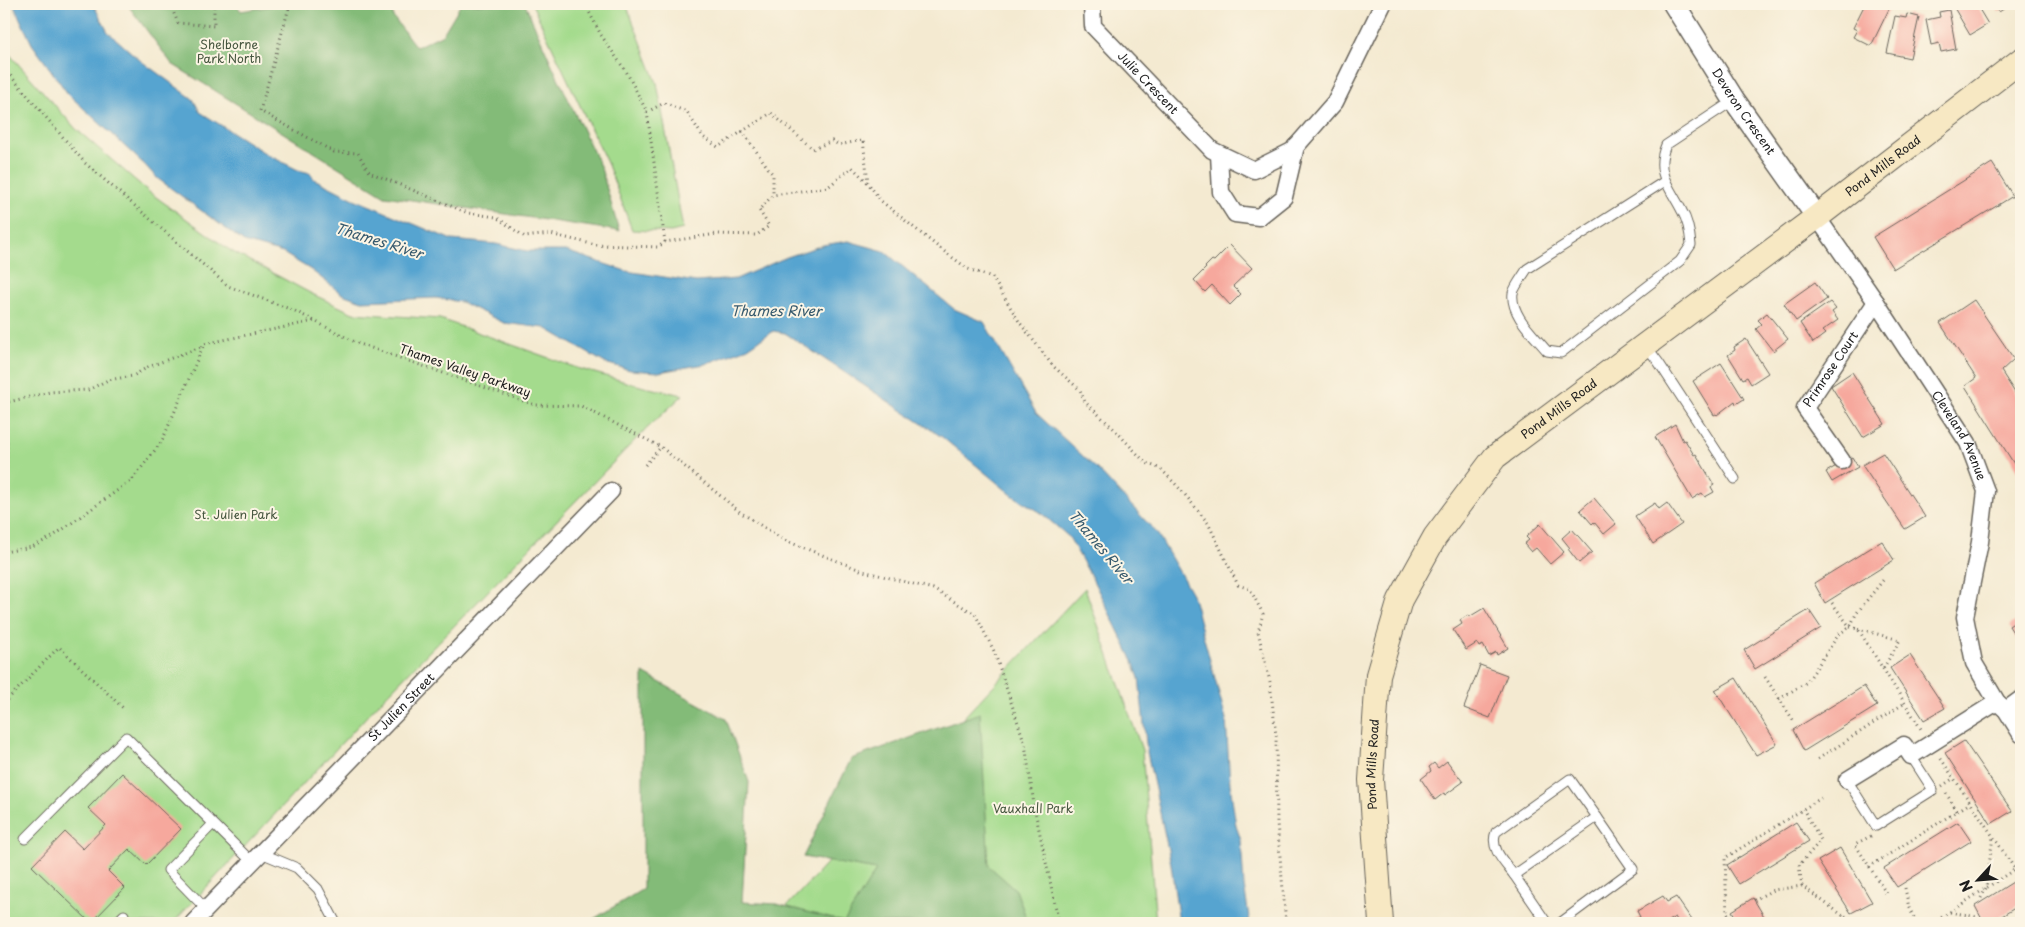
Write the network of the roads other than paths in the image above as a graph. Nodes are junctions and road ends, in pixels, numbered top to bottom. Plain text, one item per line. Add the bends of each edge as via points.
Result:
1 (1092, 4) edge
2 (1383, 4) edge
3 (1674, 4) edge
4 (2021, 60) edge
5 (1734, 100) junction
6 (1296, 146) junction
7 (1219, 154) junction
8 (1665, 181) junction
9 (1817, 217) junction
10 (1876, 302) junction
11 (1645, 344) junction
12 (1842, 460) dead end
13 (1736, 479) dead end
14 (611, 490) dead end
15 (2021, 699) edge
16 (2001, 706) junction
17 (2021, 734) edge
18 (1911, 756) junction
19 (1847, 780) joint
20 (1597, 817) junction
21 (213, 824) junction
22 (25, 839) dead end
23 (256, 858) junction
24 (1514, 875) junction
25 (206, 909) junction
26 (124, 915) dead end
27 (116, 923) edge
28 (192, 923) edge
29 (336, 923) edge
30 (1381, 923) edge
31 (1547, 923) edge
32 (1560, 923) edge

1 - 7 street, Julie Crescent via 1093,26
2 - 6 street, Julie Crescent via 1335,102
3 - 5 street, Deveron Crescent
4 - 9 main road, Pond Mills Road
5 - 8 lane via 1666,145 1661,157
5 - 9 street, Deveron Crescent
6 - 7 street, Julie Crescent via 1254,170
6 - 7 street, Julie Crescent via 1284,197 1260,217 1235,214 1221,192
8 - 8 lane via 1690,233 1691,245 1680,261 1561,353 1547,351 1514,306 1513,292 1527,269
9 - 10 street, Cleveland Avenue
9 - 11 main road, Pond Mills Road
10 - 12 street, Primrose Court via 1805,408
10 - 16 street, Cleveland Avenue via 1968,443 1986,490 1980,542 1965,617 1974,663
11 - 13 lane
11 - 30 main road, Pond Mills Road via 1495,457 1435,537 1400,600 1378,675 1371,780
14 - 23 street, St Julien Street
15 - 16 street
16 - 17 street, Cleveland Avenue
16 - 18 street
18 - 19 street via 1904,744
18 - 19 lane via 1933,790 1876,826
20 - 24 lane
20 - 24 lane via 1570,779 1496,832 1495,846
20 - 32 lane via 1633,869
21 - 22 lane via 126,737
21 - 23 lane
21 - 25 lane via 168,870
23 - 25 street, St Julien Street
23 - 29 lane via 297,868 318,889
24 - 31 lane
25 - 28 street, St Julien Street
26 - 27 lane

